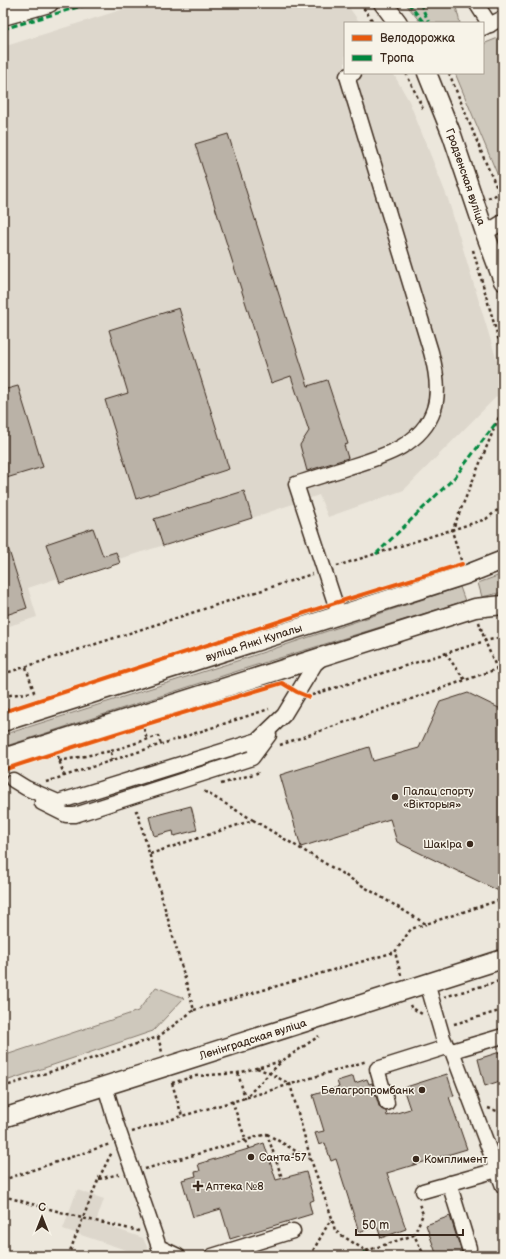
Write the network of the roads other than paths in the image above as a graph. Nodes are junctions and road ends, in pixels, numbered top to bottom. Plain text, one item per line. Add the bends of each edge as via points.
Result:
1 (49, 3) edge
2 (383, 3) edge
3 (476, 3) edge
4 (3, 16) edge
5 (503, 18) edge
6 (397, 22) edge
7 (486, 26) edge
8 (352, 74) edge
9 (427, 74) edge
10 (503, 222) edge
11 (478, 238) junction
12 (503, 281) edge
13 (503, 560) edge
14 (503, 605) edge
15 (339, 615) junction
16 (322, 657) junction
17 (3, 722) edge
18 (3, 758) edge
19 (15, 786) edge
20 (503, 959) edge
21 (427, 983) junction
22 (503, 1036) edge
23 (450, 1049) junction
24 (105, 1086) junction
25 (387, 1103) dead end
26 (3, 1118) edge
27 (497, 1170) junction
28 (449, 1183) junction
29 (503, 1186) edge
30 (423, 1191) road end
31 (293, 1231) dead end
32 (469, 1248) dead end
33 (178, 1256) edge
34 (212, 1256) edge

1 - 4 main road
2 - 6 main road
3 - 7 lane
5 - 7 lane
8 - 15 lane via 347,76 432,352 437,394 428,424 400,448 296,484
9 - 11 main road, Гродзенская вуліца via 452,135
10 - 11 lane
11 - 12 main road, Гродзенская вуліца
13 - 15 main road, вуліца Янкі Купалы
14 - 16 main road via 475,608
15 - 17 main road, вуліца Янкі Купалы
16 - 18 main road
16 - 19 lane via 315,664 300,697 258,740 58,802
20 - 21 main road, Ленінградская вуліца
21 - 23 lane
21 - 24 main road, Ленінградская вуліца
22 - 23 lane
23 - 25 lane via 377,1069
23 - 27 lane
24 - 26 main road, Ленінградская вуліца
24 - 33 lane via 118,1139 159,1247
27 - 28 lane
27 - 29 lane
28 - 30 lane
28 - 32 lane
31 - 34 lane

